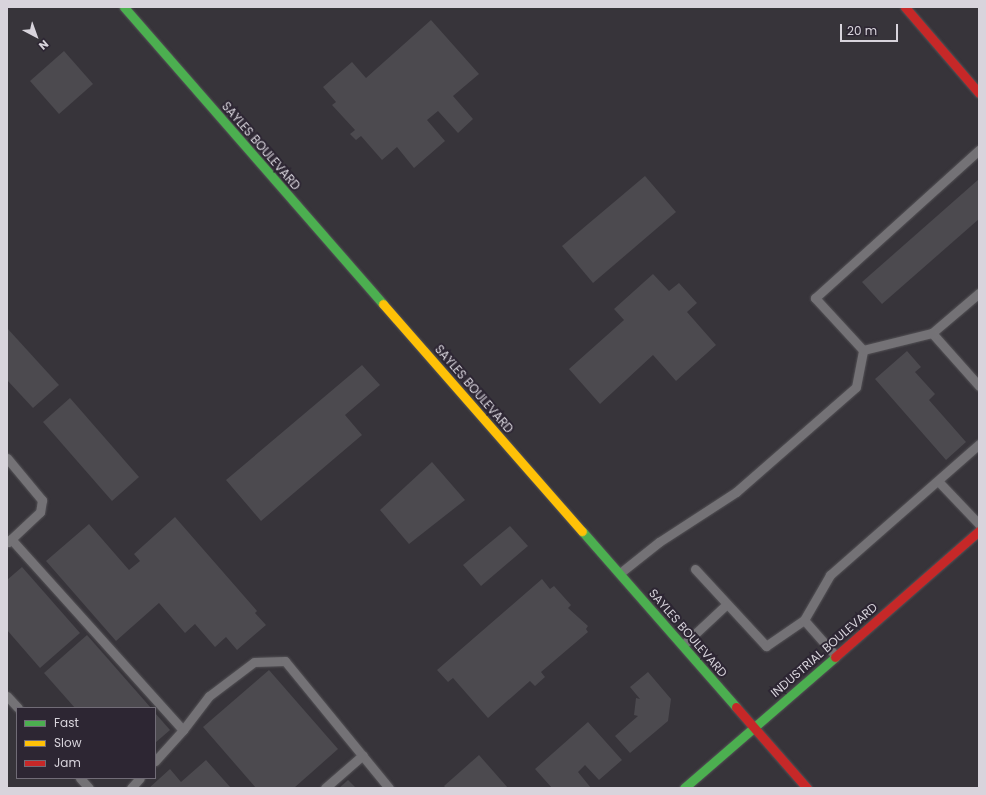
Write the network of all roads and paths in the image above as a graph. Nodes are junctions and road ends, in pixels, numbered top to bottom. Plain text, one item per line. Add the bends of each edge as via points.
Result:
1 (124, 7) edge
2 (905, 7) edge
3 (979, 92) edge
4 (979, 150) edge
5 (979, 293) edge
6 (932, 333) junction
7 (863, 350) junction
8 (979, 386) edge
9 (979, 444) edge
10 (7, 458) edge
11 (938, 481) junction
12 (979, 524) edge
13 (979, 531) edge
14 (9, 541) edge
15 (695, 569) dead end
16 (620, 573) junction
17 (727, 604) junction
18 (804, 620) junction
19 (683, 645) junction
20 (836, 656) junction
21 (7, 696) edge
22 (17, 707) edge
23 (754, 727) junction
24 (183, 730) junction
25 (363, 755) junction
26 (156, 760) edge
27 (81, 779) edge
28 (139, 779) edge
29 (89, 788) edge
30 (131, 788) edge
31 (325, 788) edge
32 (389, 788) edge
33 (684, 788) edge
34 (807, 788) edge

1 - 16 street, SAYLES BOULEVARD
2 - 3 street
4 - 7 lane via 815,298
5 - 6 lane
6 - 7 lane
6 - 8 lane
7 - 16 lane via 856,387 736,492 659,542
9 - 11 lane
10 - 14 lane via 42,500 40,512
11 - 12 lane
11 - 18 lane via 830,575
13 - 20 street, INDUSTRIAL BOULEVARD
14 - 24 lane
15 - 17 lane
16 - 19 street, SAYLES BOULEVARD
17 - 18 lane via 766,646
17 - 19 lane
18 - 20 lane
19 - 23 street, SAYLES BOULEVARD
20 - 23 street, INDUSTRIAL BOULEVARD
21 - 22 lane
23 - 33 street, INDUSTRIAL BOULEVARD
23 - 34 street, SAYLES BOULEVARD
24 - 25 lane via 208,696 254,662 285,661
24 - 26 lane
25 - 31 lane
25 - 32 lane
27 - 29 lane
28 - 30 lane

